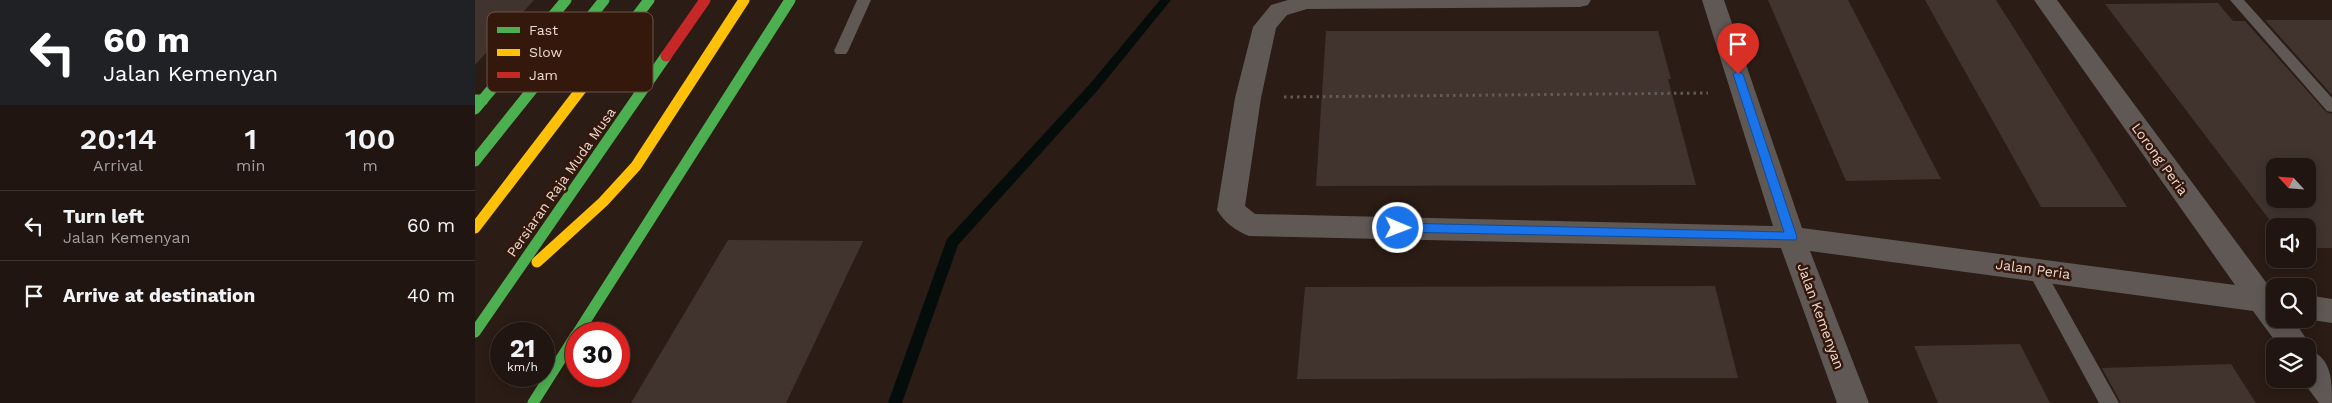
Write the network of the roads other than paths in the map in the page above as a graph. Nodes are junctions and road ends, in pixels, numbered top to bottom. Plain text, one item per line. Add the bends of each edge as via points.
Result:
1 (566, 0) edge
2 (604, 0) edge
3 (649, 0) edge
4 (705, 0) edge
5 (744, 0) edge
6 (790, 0) edge
7 (864, 0) edge
8 (1580, 0) edge
9 (1713, 0) edge
10 (2045, 0) edge
11 (2237, 0) edge
12 (556, 12) edge
13 (594, 12) edge
14 (640, 12) edge
15 (841, 51) dead end
16 (653, 75) edge
17 (530, 92) edge
18 (579, 92) edge
19 (641, 92) edge
20 (479, 100) edge
21 (2332, 107) edge
22 (475, 109) edge
23 (475, 161) edge
24 (475, 228) edge
25 (1791, 237) junction
26 (2037, 270) junction
27 (501, 294) junction
28 (2266, 302) edge
29 (2316, 308) edge
30 (2266, 309) edge
31 (2332, 311) edge
32 (585, 322) edge
33 (475, 332) edge
34 (565, 353) edge
35 (2316, 374) edge
36 (2332, 396) edge
37 (533, 403) edge
38 (1853, 403) edge
39 (2109, 403) edge

1 - 12 main road
2 - 13 main road
3 - 14 main road
4 - 16 main road, Persiaran Raja Muda Musa
5 - 27 main road via 635,166 603,202
6 - 32 main road
7 - 15 lane
8 - 25 street, Jalan Peria via 1306,2 1279,10 1265,27 1248,98 1231,210 1249,225
9 - 25 street, Jalan Kemenyan
10 - 28 street, Lorong Peria
11 - 21 lane
17 - 23 main road
18 - 24 main road
19 - 27 main road, Persiaran Raja Muda Musa
20 - 22 main road
25 - 26 street, Jalan Peria
25 - 38 street, Jalan Kemenyan
26 - 30 street, Jalan Peria
26 - 39 lane
27 - 33 main road, Persiaran Raja Muda Musa
29 - 31 street
34 - 37 main road
35 - 36 street

